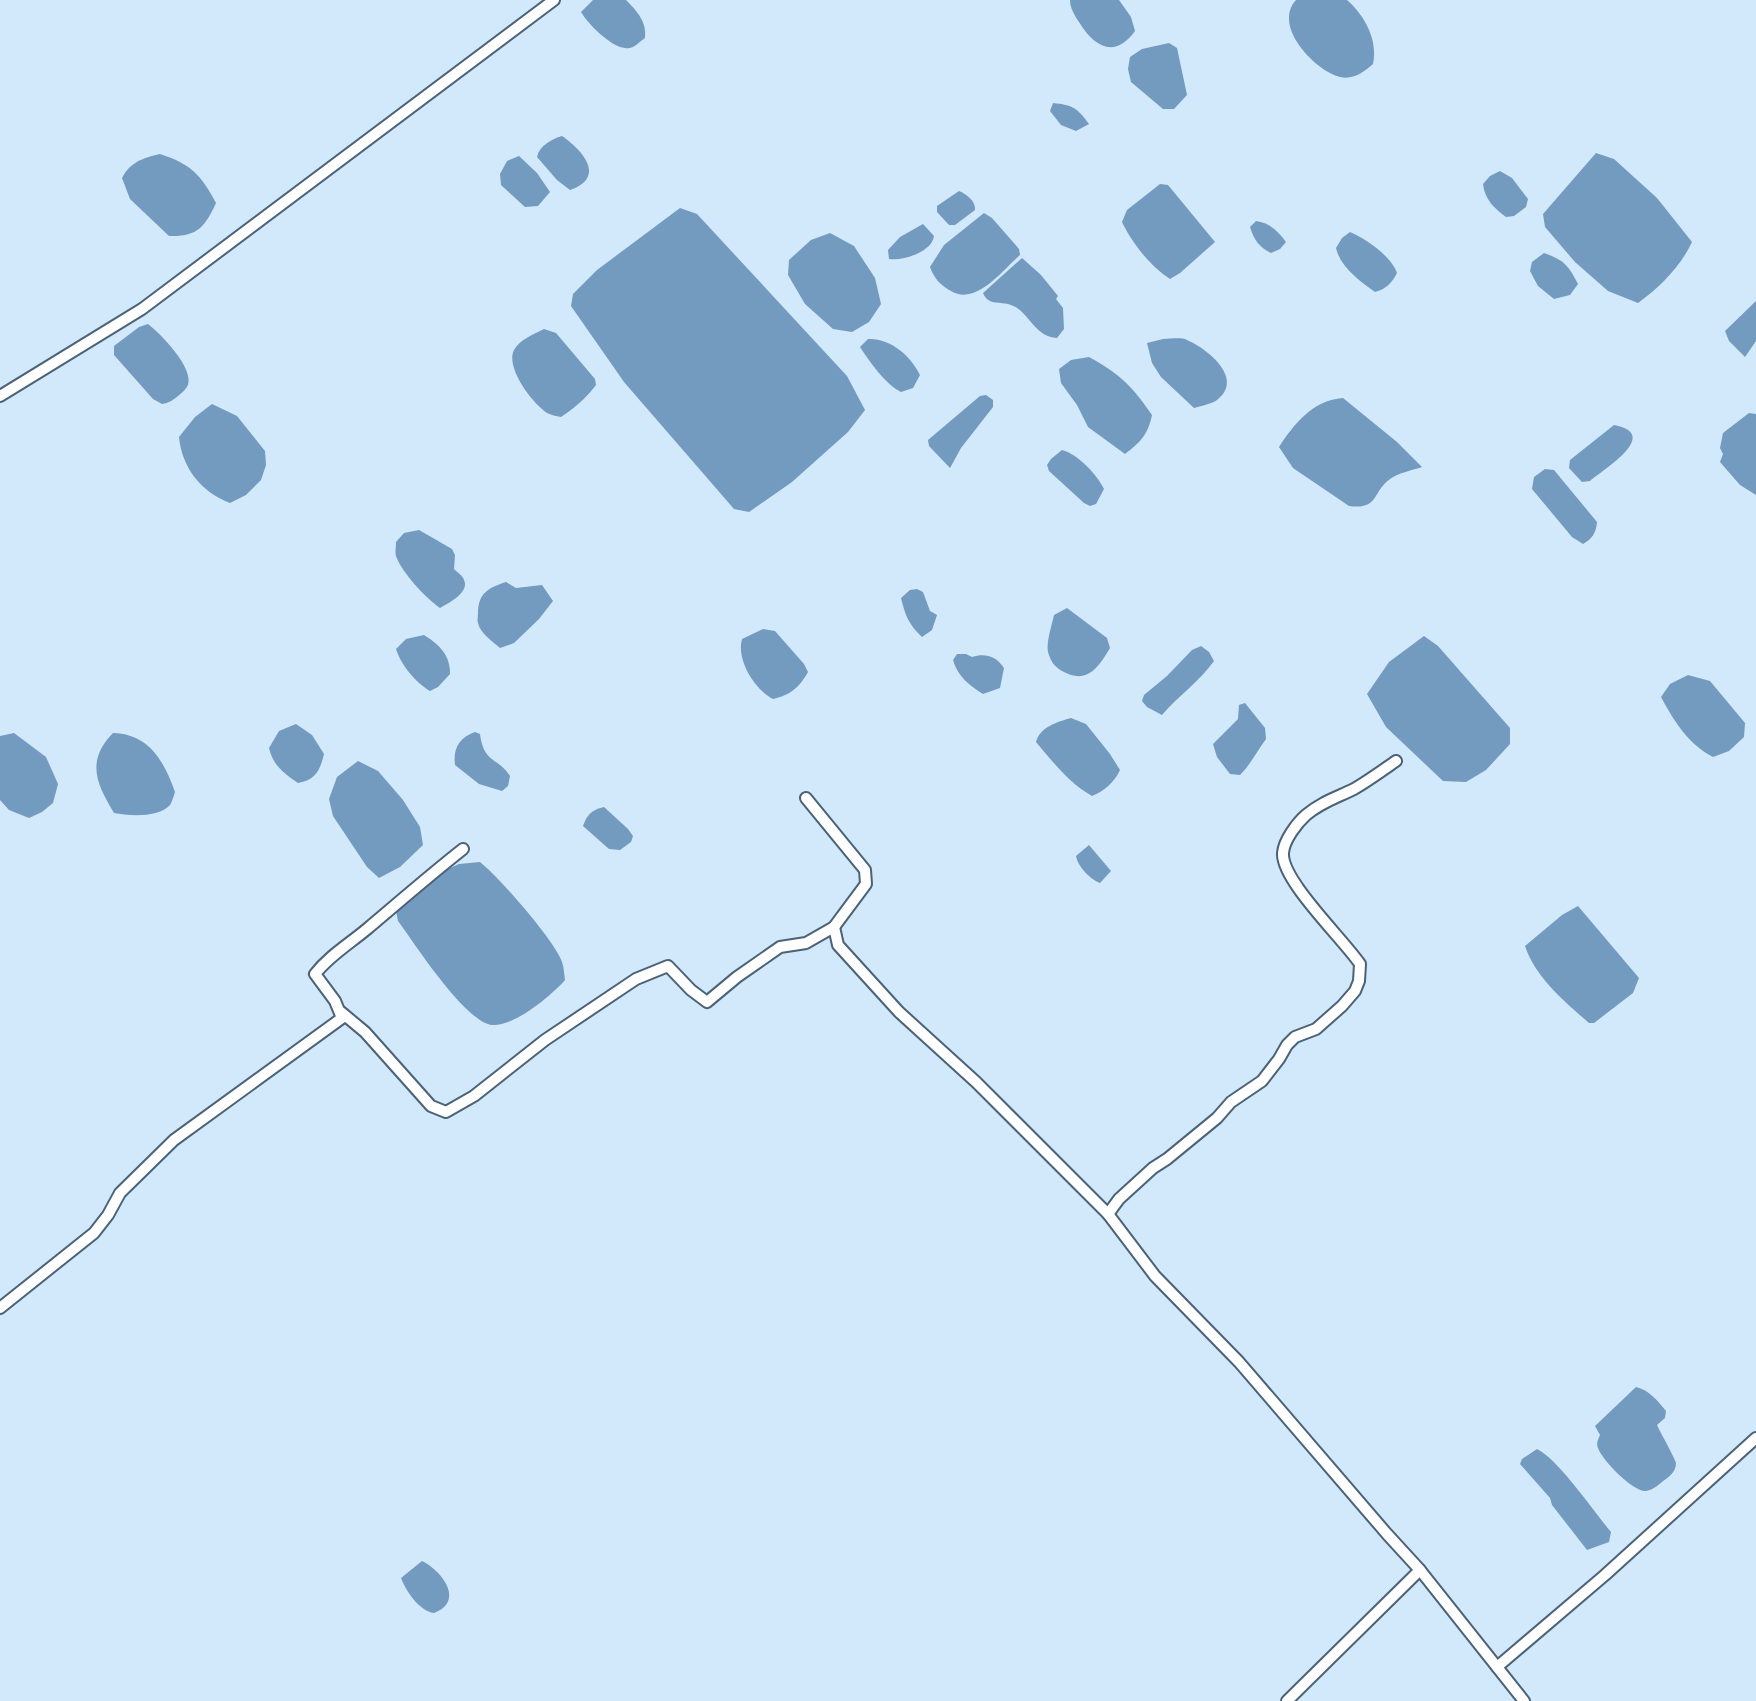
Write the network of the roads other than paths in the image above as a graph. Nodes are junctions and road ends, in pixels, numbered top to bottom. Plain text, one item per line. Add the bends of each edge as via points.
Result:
1 (554, 0) edge
2 (0, 396) edge
3 (1396, 761) dead end
4 (806, 798) dead end
5 (463, 849) dead end
6 (834, 927) junction
7 (341, 1012) junction
8 (1108, 1214) junction
9 (0, 1308) edge
10 (1756, 1438) edge
11 (1419, 1570) junction
12 (1497, 1667) junction
13 (1287, 1701) edge
14 (1524, 1701) edge

1 - 2 street via 142,309
3 - 8 street via 1305,815 1282,853 1288,872 1307,900 1360,964 1355,991 1324,1023 1295,1037 1262,1081 1153,1168
4 - 6 street via 865,870 866,884
5 - 7 street via 315,974
6 - 7 street via 806,943 780,947 706,1002 668,966 636,979 446,1112 431,1106 365,1032
6 - 8 street via 838,945 899,1012 976,1082
7 - 9 street via 342,1018 327,1030 174,1140 120,1193 94,1233
8 - 11 street via 1155,1276 1239,1362
10 - 12 street
11 - 12 street
11 - 13 street
12 - 14 street

